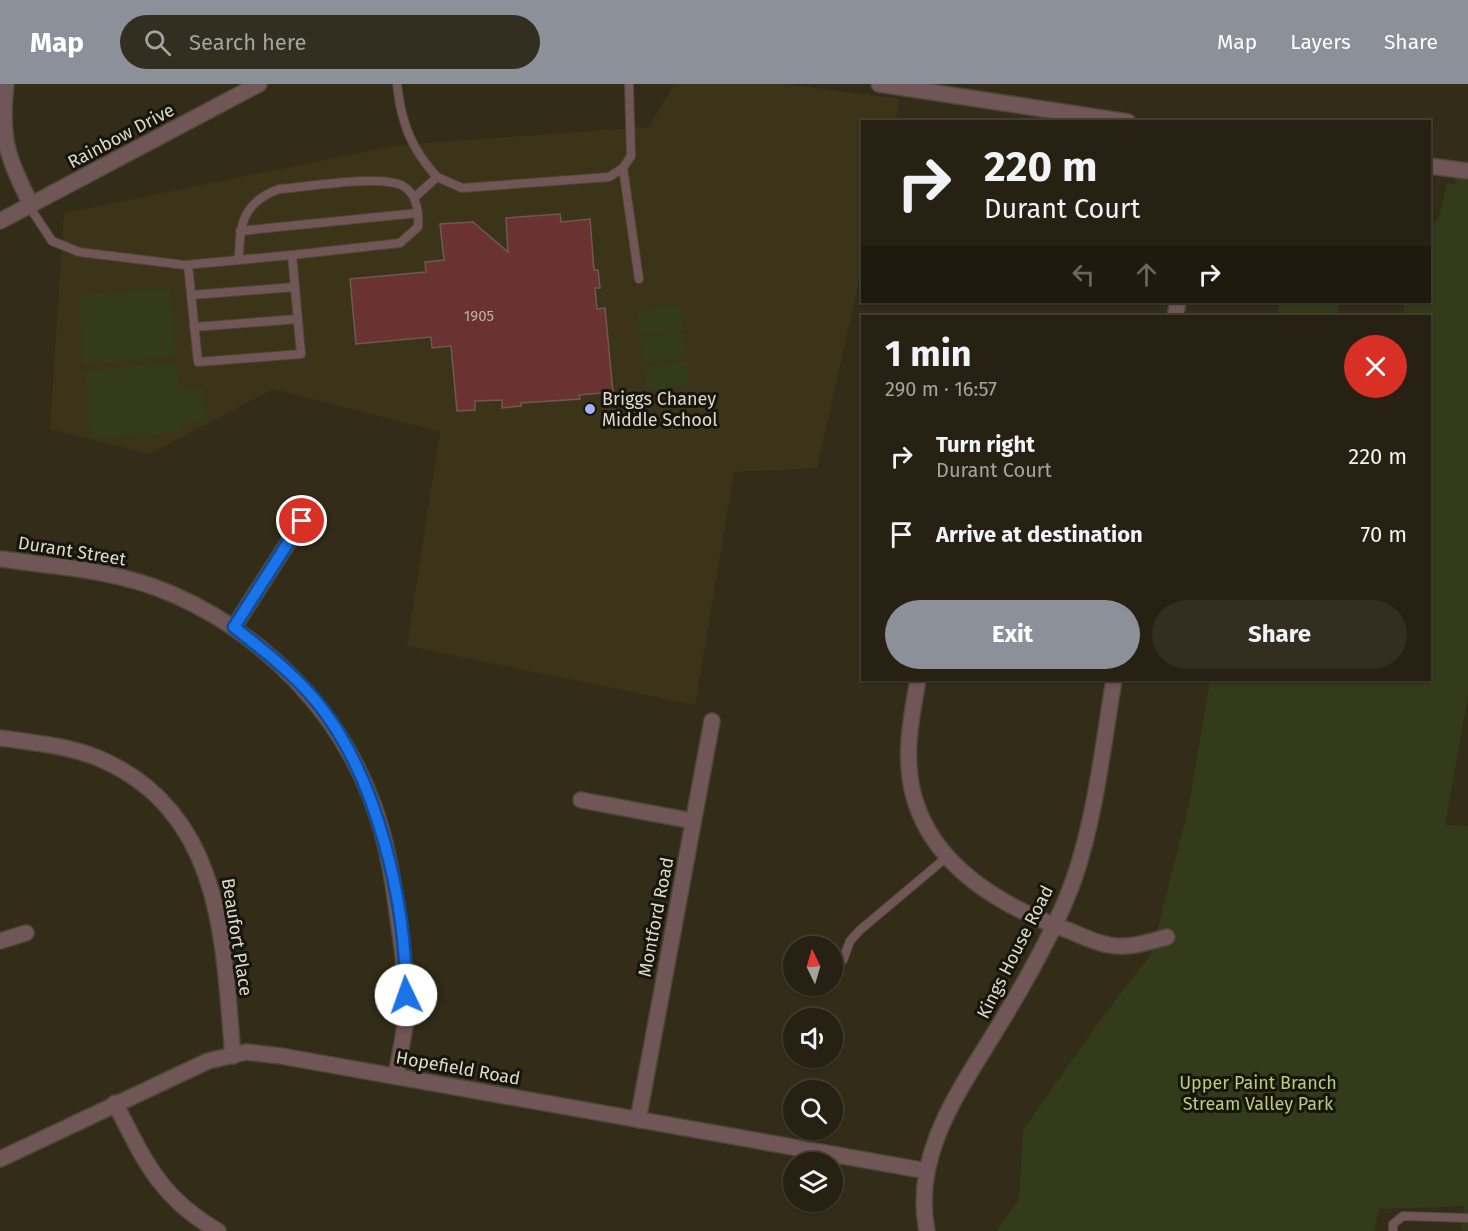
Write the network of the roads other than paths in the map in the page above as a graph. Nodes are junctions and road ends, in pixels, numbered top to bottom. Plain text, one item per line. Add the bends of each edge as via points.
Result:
1 (6, 84) edge
2 (259, 84) edge
3 (397, 84) edge
4 (629, 84) edge
5 (879, 84) edge
6 (1115, 120) edge
7 (1431, 166) edge
8 (623, 168) junction
9 (1468, 171) edge
10 (437, 177) junction
11 (414, 198) junction
12 (30, 206) junction
13 (418, 213) junction
14 (0, 221) edge
15 (240, 231) junction
16 (292, 255) junction
17 (239, 260) junction
18 (189, 265) junction
19 (639, 279) dead end
20 (295, 287) junction
21 (191, 296) junction
22 (298, 319) junction
23 (194, 327) junction
24 (302, 521) dead end
25 (0, 559) edge
26 (234, 627) junction
27 (918, 681) edge
28 (1114, 681) edge
29 (712, 721) dead end
30 (0, 738) edge
31 (581, 800) dead end
32 (693, 821) junction
33 (948, 855) junction
34 (1053, 925) junction
35 (26, 933) dead end
36 (1167, 937) dead end
37 (0, 941) edge
38 (843, 960) dead end
39 (233, 1056) junction
40 (396, 1076) junction
41 (115, 1103) junction
42 (638, 1120) junction
43 (0, 1159) edge
44 (927, 1171) junction
45 (1468, 1218) edge
46 (218, 1231) edge
47 (927, 1231) edge
48 (1393, 1231) edge

1 - 12 street via 1,119 7,154
2 - 12 street, Rainbow Drive
3 - 10 lane via 408,138
4 - 8 lane via 631,156
5 - 6 street
7 - 9 street
8 - 10 lane via 609,177 462,188
8 - 19 lane
10 - 11 lane
11 - 13 lane
11 - 15 lane via 403,186 384,181 279,189 266,194 246,213
12 - 14 street, Rainbow Drive
12 - 18 lane via 52,241 62,247
13 - 15 lane
13 - 16 lane via 418,227 400,243
15 - 17 lane
16 - 17 lane
16 - 20 lane
17 - 18 lane
18 - 21 lane
20 - 21 lane
20 - 22 lane
21 - 23 lane
22 - 23 lane
22 - 23 lane via 301,354 198,362
24 - 26 street
25 - 26 street, Durant Street via 114,574 172,594
26 - 40 street, Durant Street via 281,665 316,702 350,753 373,804 392,870 406,975 406,1016
27 - 33 street via 908,731 914,797 931,836
28 - 34 street, Kings House Road via 1093,808 1075,877
29 - 32 street, Montford Road
30 - 39 street, Beaufort Place via 60,746 105,761 159,796 175,814 196,847 212,886
31 - 32 street
32 - 42 street, Montford Road
33 - 34 street via 962,873 995,897
33 - 38 lane via 860,930 850,941
34 - 36 street via 1108,945 1134,946
34 - 44 street, Kings House Road via 1022,988 946,1115 933,1143
35 - 37 street
39 - 40 street, Hopefield Road via 246,1052 281,1056
39 - 41 street, Hopefield Road via 208,1061
40 - 42 street, Hopefield Road
41 - 43 street, Hopefield Road
41 - 46 street via 150,1172 178,1202
42 - 44 street, Hopefield Road
44 - 47 street, Kings House Road via 923,1202
45 - 48 lane via 1403,1216 1394,1224

